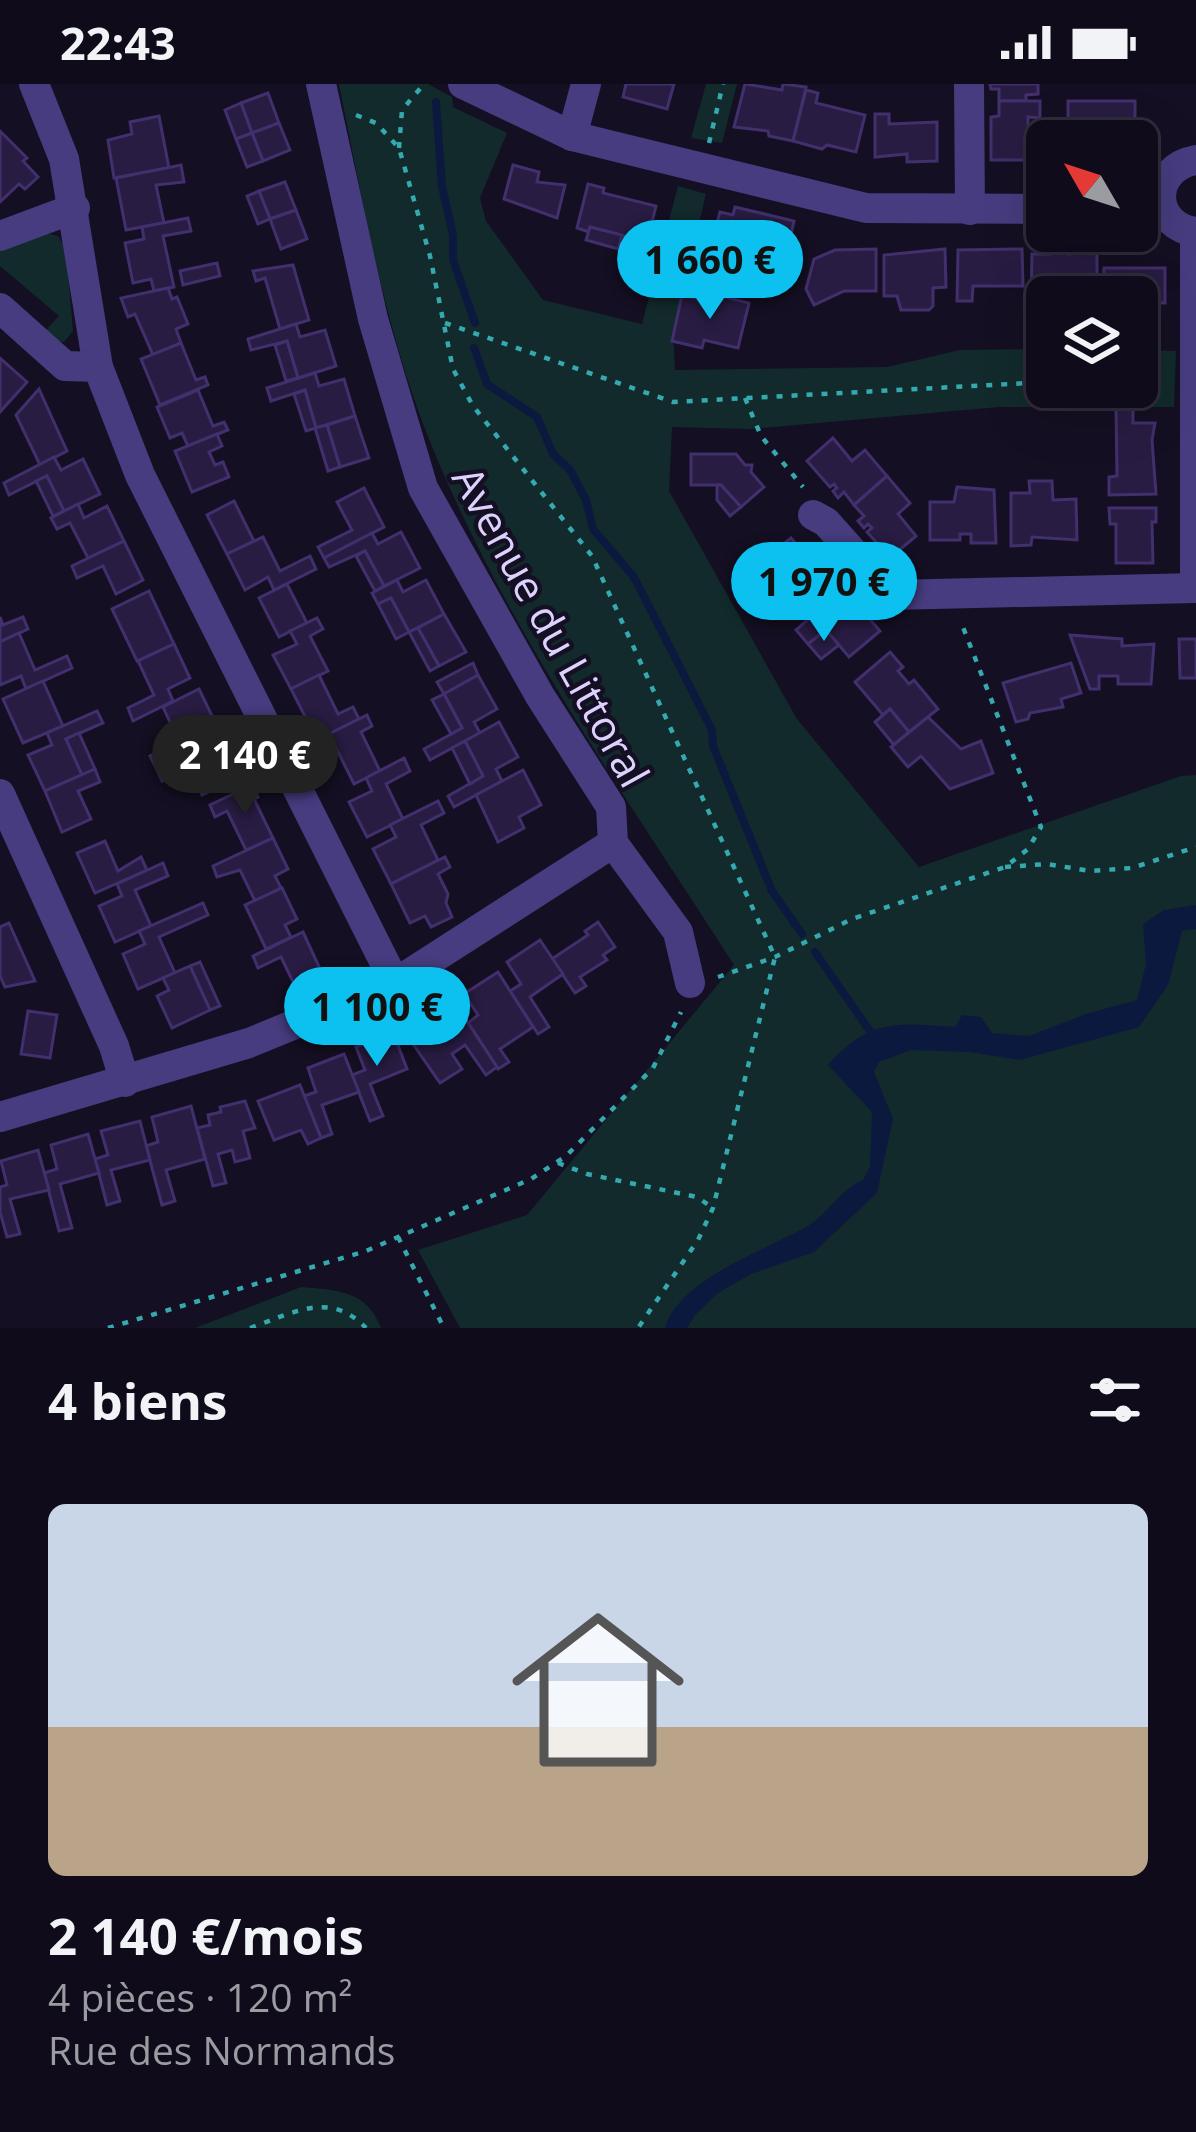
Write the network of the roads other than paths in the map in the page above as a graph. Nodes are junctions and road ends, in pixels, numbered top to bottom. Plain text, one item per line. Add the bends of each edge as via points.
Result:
1 (34, 84) edge
2 (463, 84) edge
3 (586, 84) edge
4 (969, 84) edge
5 (324, 97) edge
6 (572, 136) junction
7 (1174, 169) edge
8 (75, 208) junction
9 (1158, 208) edge
10 (1026, 209) edge
11 (970, 210) junction
12 (1158, 219) edge
13 (1196, 232) edge
14 (0, 236) edge
15 (0, 308) edge
16 (98, 367) junction
17 (813, 514) road end
18 (1195, 588) edge
19 (0, 794) edge
20 (613, 843) junction
21 (395, 982) junction
22 (690, 983) road end
23 (125, 1082) junction
24 (0, 1117) edge

1 - 8 street
2 - 6 street
3 - 6 street
4 - 11 street
5 - 20 street, Avenue du Littoral via 373,319 423,488 611,807
6 - 11 street via 866,208
7 - 9 street
8 - 14 street
8 - 16 street
10 - 11 street
12 - 13 street
13 - 18 street
15 - 16 street via 65,366
16 - 21 street via 140,475
17 - 18 street via 891,595
19 - 23 street
20 - 21 street
20 - 22 street, Avenue du Littoral via 678,932
21 - 23 street via 249,1043
23 - 24 street

